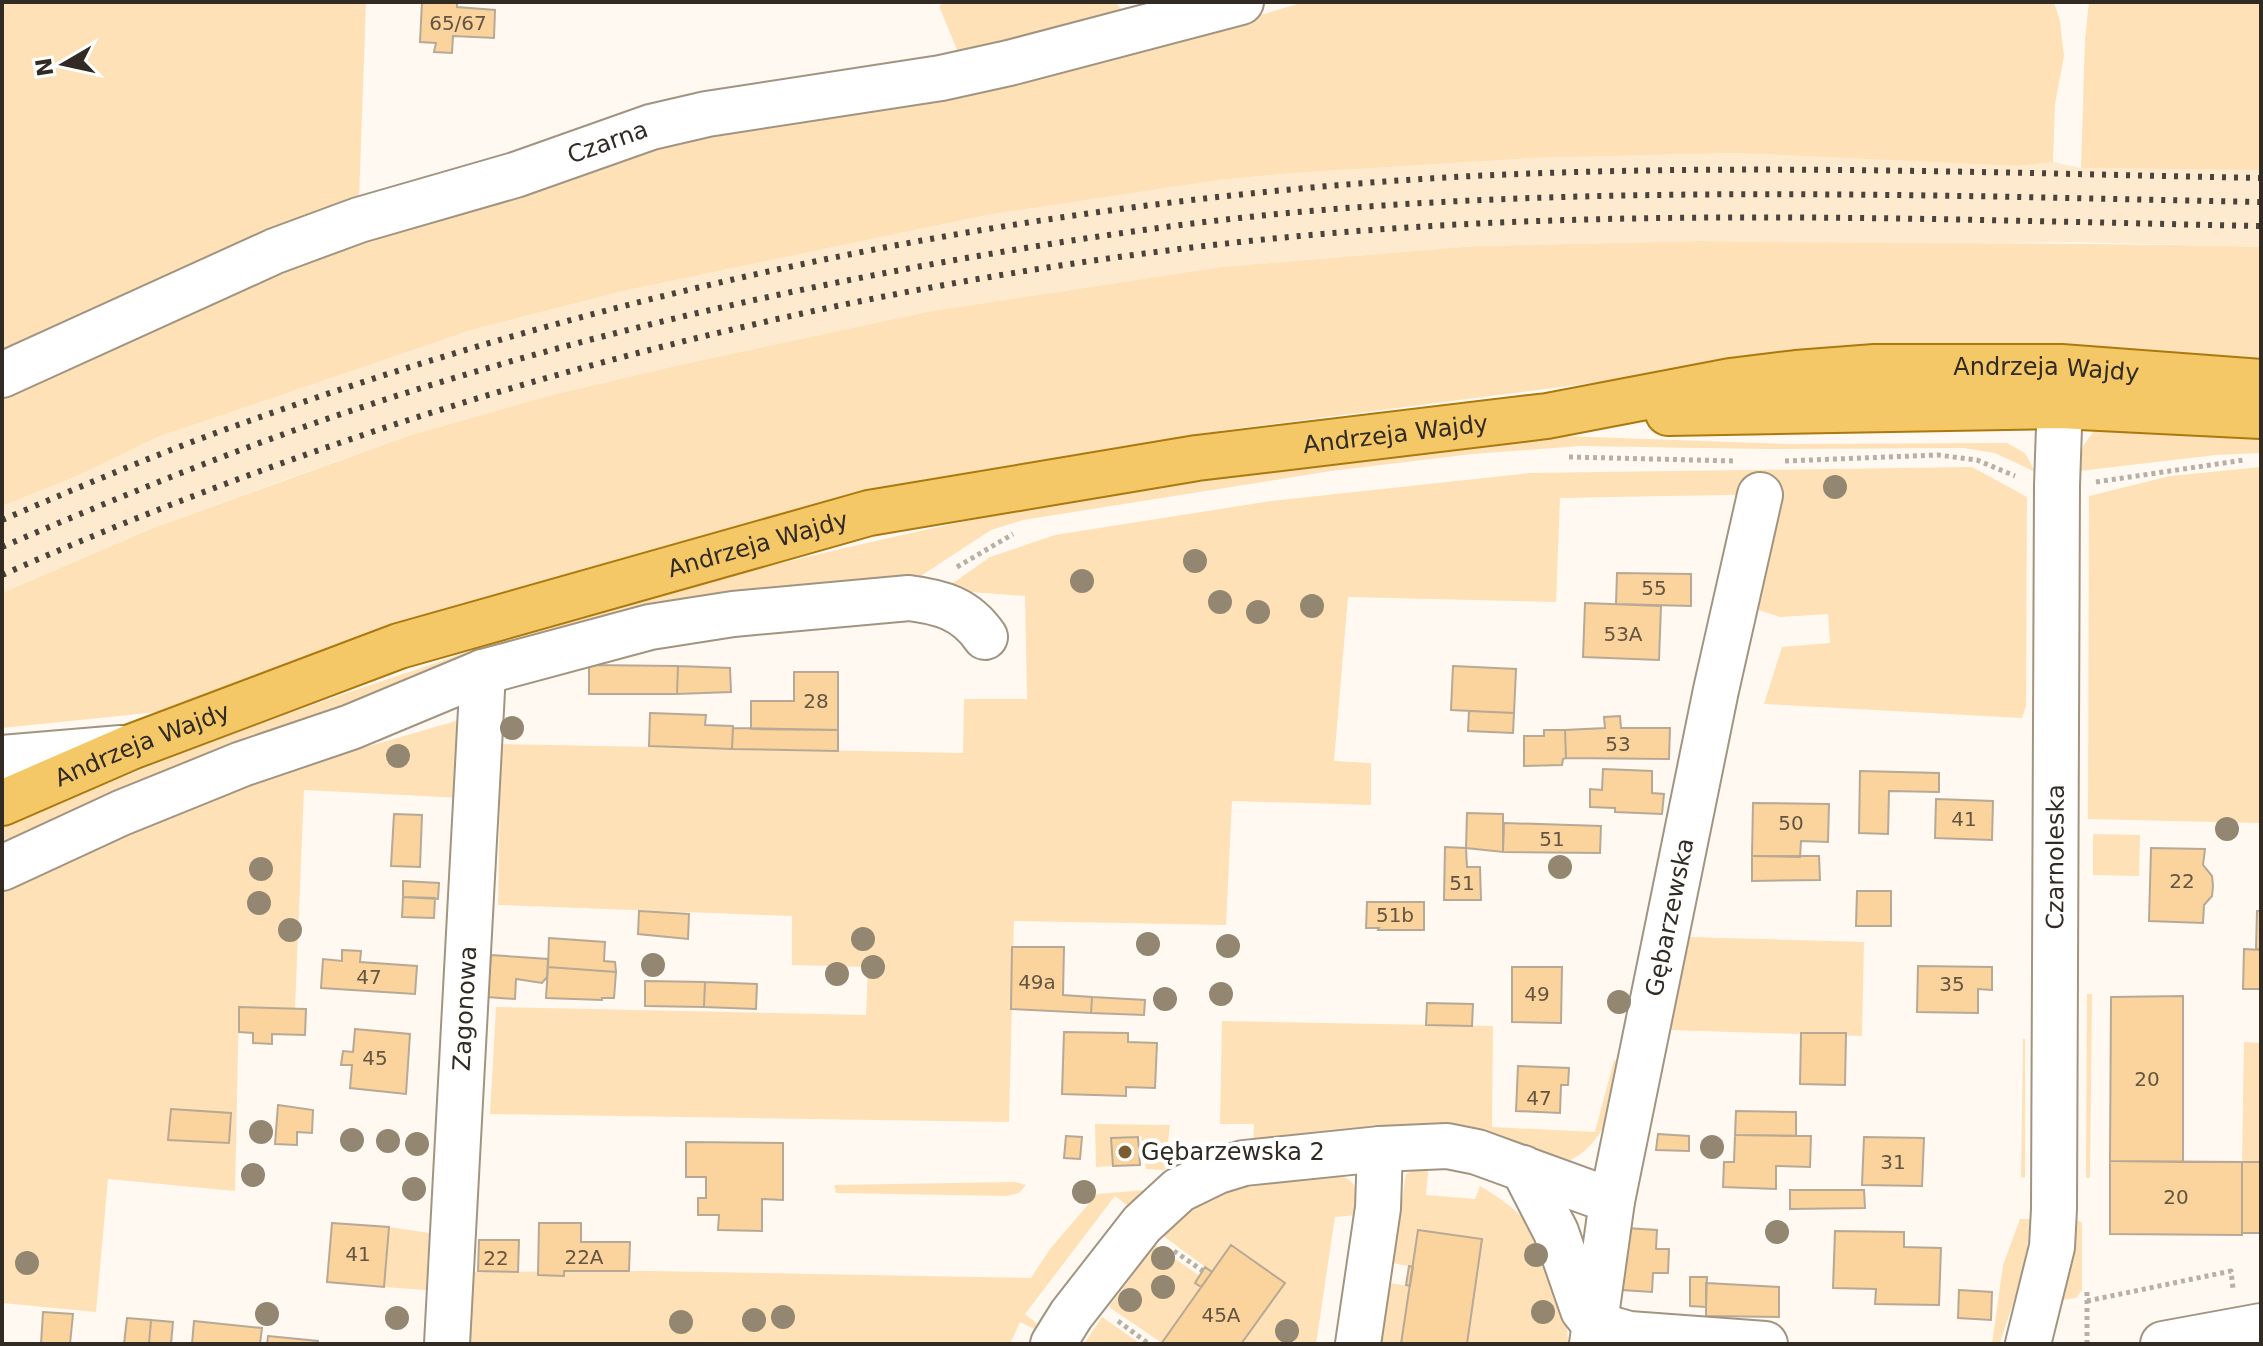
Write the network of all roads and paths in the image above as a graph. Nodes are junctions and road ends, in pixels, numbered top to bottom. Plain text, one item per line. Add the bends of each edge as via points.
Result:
1 (1241, 2) edge
2 (2, 375) edge
3 (2261, 382) edge
4 (2060, 386) junction
5 (2261, 416) edge
6 (1561, 457) dead end
7 (2250, 459) dead end
8 (1764, 472) junction
9 (2071, 484) junction
10 (1025, 529) dead end
11 (909, 598) junction
12 (985, 637) dead end
13 (483, 672) junction
14 (131, 747) junction
15 (2, 758) edge
16 (2, 803) edge
17 (2, 868) edge
18 (1380, 1149) junction
19 (1523, 1168) junction
20 (1612, 1201) junction
21 (1167, 1246) dead end
22 (1203, 1271) dead end
23 (1113, 1318) dead end
24 (2031, 1327) edge
25 (2255, 1327) edge
26 (1593, 1334) edge
27 (447, 1344) edge
28 (1053, 1344) edge
29 (1149, 1344) edge
30 (1358, 1344) edge
31 (1765, 1344) edge
32 (2163, 1344) edge

1 - 2 street, Czarna via 954,75 651,127 275,251
3 - 4 main road, Andrzeja Wajdy
4 - 5 main road, Andrzeja Wajdy
4 - 9 street, Czarnoleska
4 - 14 main road, Andrzeja Wajdy via 1547,416 1197,458 869,513 399,646
6 - 8 path
7 - 9 path
8 - 9 path via 1938,455 1977,460 2032,482
8 - 20 street, Gębarzewska
9 - 24 street, Czarnoleska via 2054,1209 2052,1247
10 - 11 path via 1002,538
11 - 12 street via 953,608 974,621
11 - 13 street via 650,627
13 - 17 street via 121,813
13 - 27 street, Zagonowa
14 - 15 street
14 - 16 main road, Andrzeja Wajdy
18 - 19 street via 1447,1146
18 - 28 street via 1244,1163 1179,1190 1142,1224
18 - 30 street via 1378,1208
19 - 20 street
19 - 26 street via 1556,1232
20 - 26 street, Gębarzewska
21 - 22 path
23 - 29 path
24 - 25 path via 2231,1271 2234,1297
25 - 32 street
26 - 31 street

